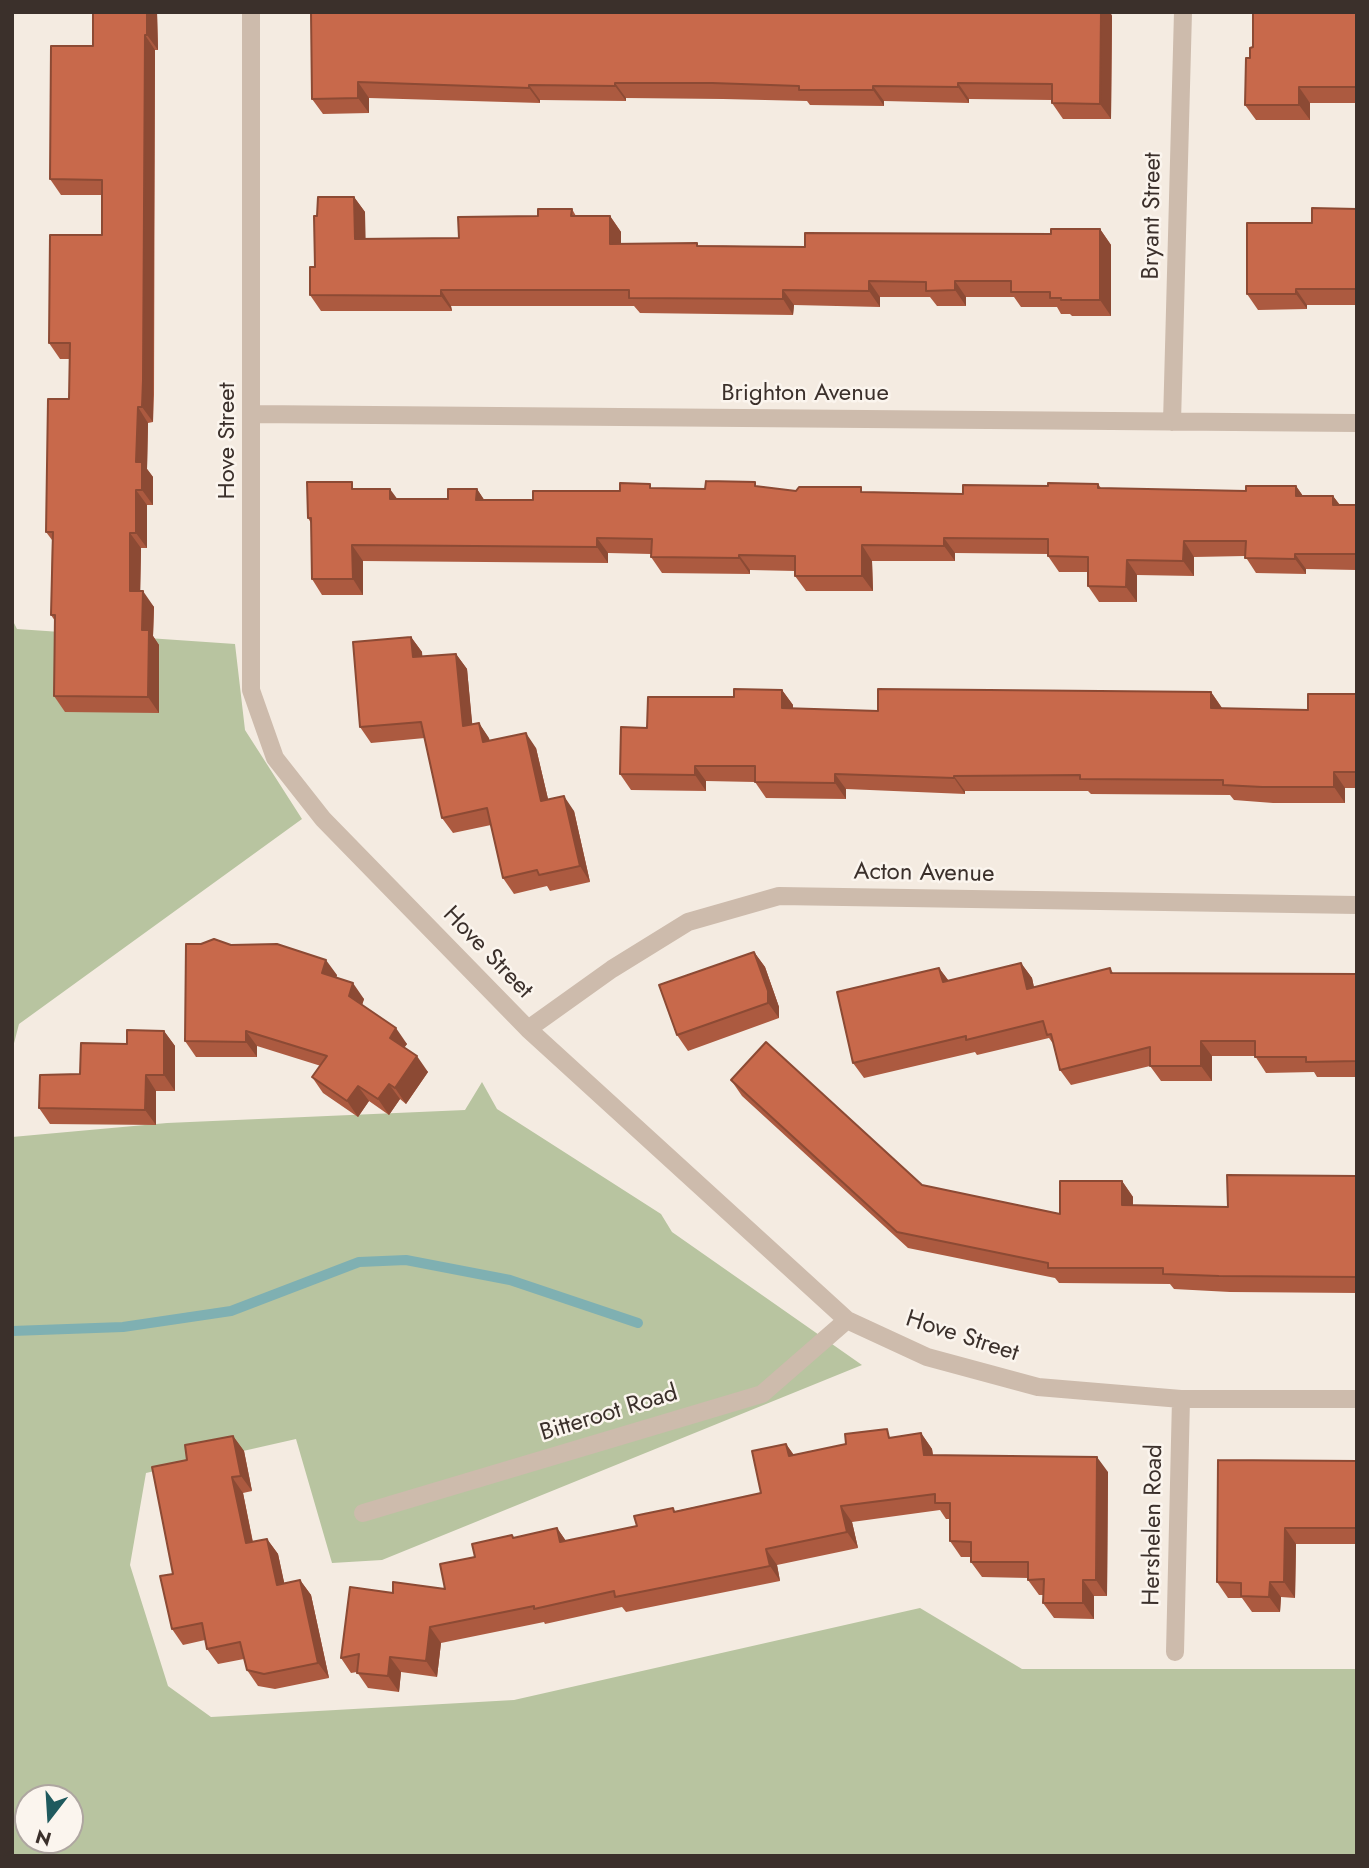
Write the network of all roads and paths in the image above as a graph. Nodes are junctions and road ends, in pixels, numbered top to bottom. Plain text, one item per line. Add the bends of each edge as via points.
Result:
1 (251, 12) edge
2 (1183, 12) edge
3 (252, 414) junction
4 (1172, 422) junction
5 (1357, 423) edge
6 (1357, 905) edge
7 (528, 1029) junction
8 (847, 1320) junction
9 (1181, 1399) junction
10 (1357, 1399) edge
11 (363, 1513) dead end
12 (1175, 1652) dead end

1 - 3 street, Hove Street
2 - 4 street, Bryant Street
3 - 4 street, Brighton Avenue
3 - 7 street, Hove Street via 251,690 275,758 323,819
4 - 5 street, Brighton Avenue
6 - 7 street, Acton Avenue via 779,896 688,922
7 - 8 street, Hove Street
8 - 9 street, Hove Street via 927,1357 1038,1387
8 - 11 street, Bitteroot Road via 762,1394
9 - 10 street, Hove Street
9 - 12 street, Hershelen Road

